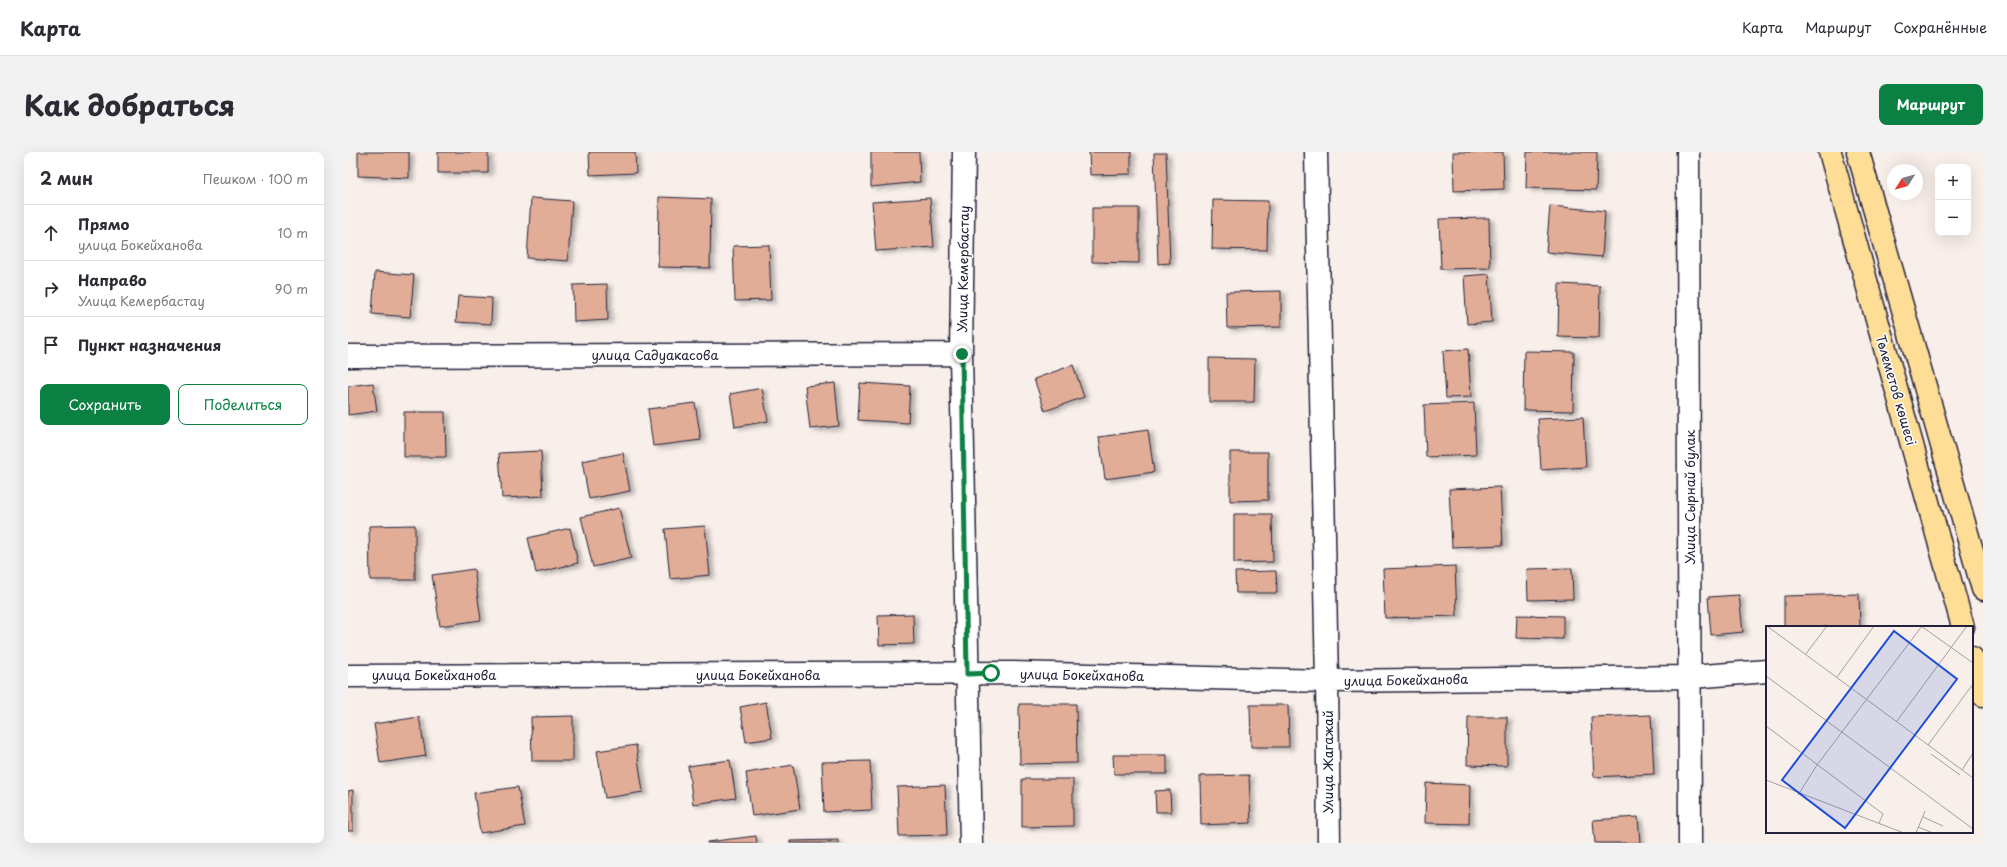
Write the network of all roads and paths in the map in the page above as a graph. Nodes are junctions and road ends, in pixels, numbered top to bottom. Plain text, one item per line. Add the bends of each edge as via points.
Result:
1 (964, 152) edge
2 (1316, 152) edge
3 (1688, 152) edge
4 (1830, 152) edge
5 (1858, 152) edge
6 (962, 354) junction
7 (348, 356) edge
8 (1983, 589) edge
9 (1963, 626) edge
10 (1983, 655) edge
11 (1973, 658) edge
12 (1973, 661) edge
13 (1766, 671) edge
14 (967, 674) junction
15 (348, 676) edge
16 (1691, 677) junction
17 (1327, 681) junction
18 (1983, 696) edge
19 (971, 843) edge
20 (1328, 843) edge
21 (1690, 843) edge

1 - 6 street, Улица Кемербастау
2 - 17 street, Улица Жагажай
3 - 16 street, Улица Сырнай булак
4 - 9 main road, Төлеметов көшесі
5 - 8 main road
6 - 7 street, улица Садуакасова
6 - 14 street, Улица Кемербастау
10 - 11 street
12 - 18 main road
13 - 16 street, улица Бокейханова
14 - 15 street, улица Бокейханова
14 - 17 street, улица Бокейханова
14 - 19 street, Улица Кемербастау
16 - 17 street, улица Бокейханова
16 - 21 street, Улица Сырнай булак
17 - 20 street, Улица Жагажай

